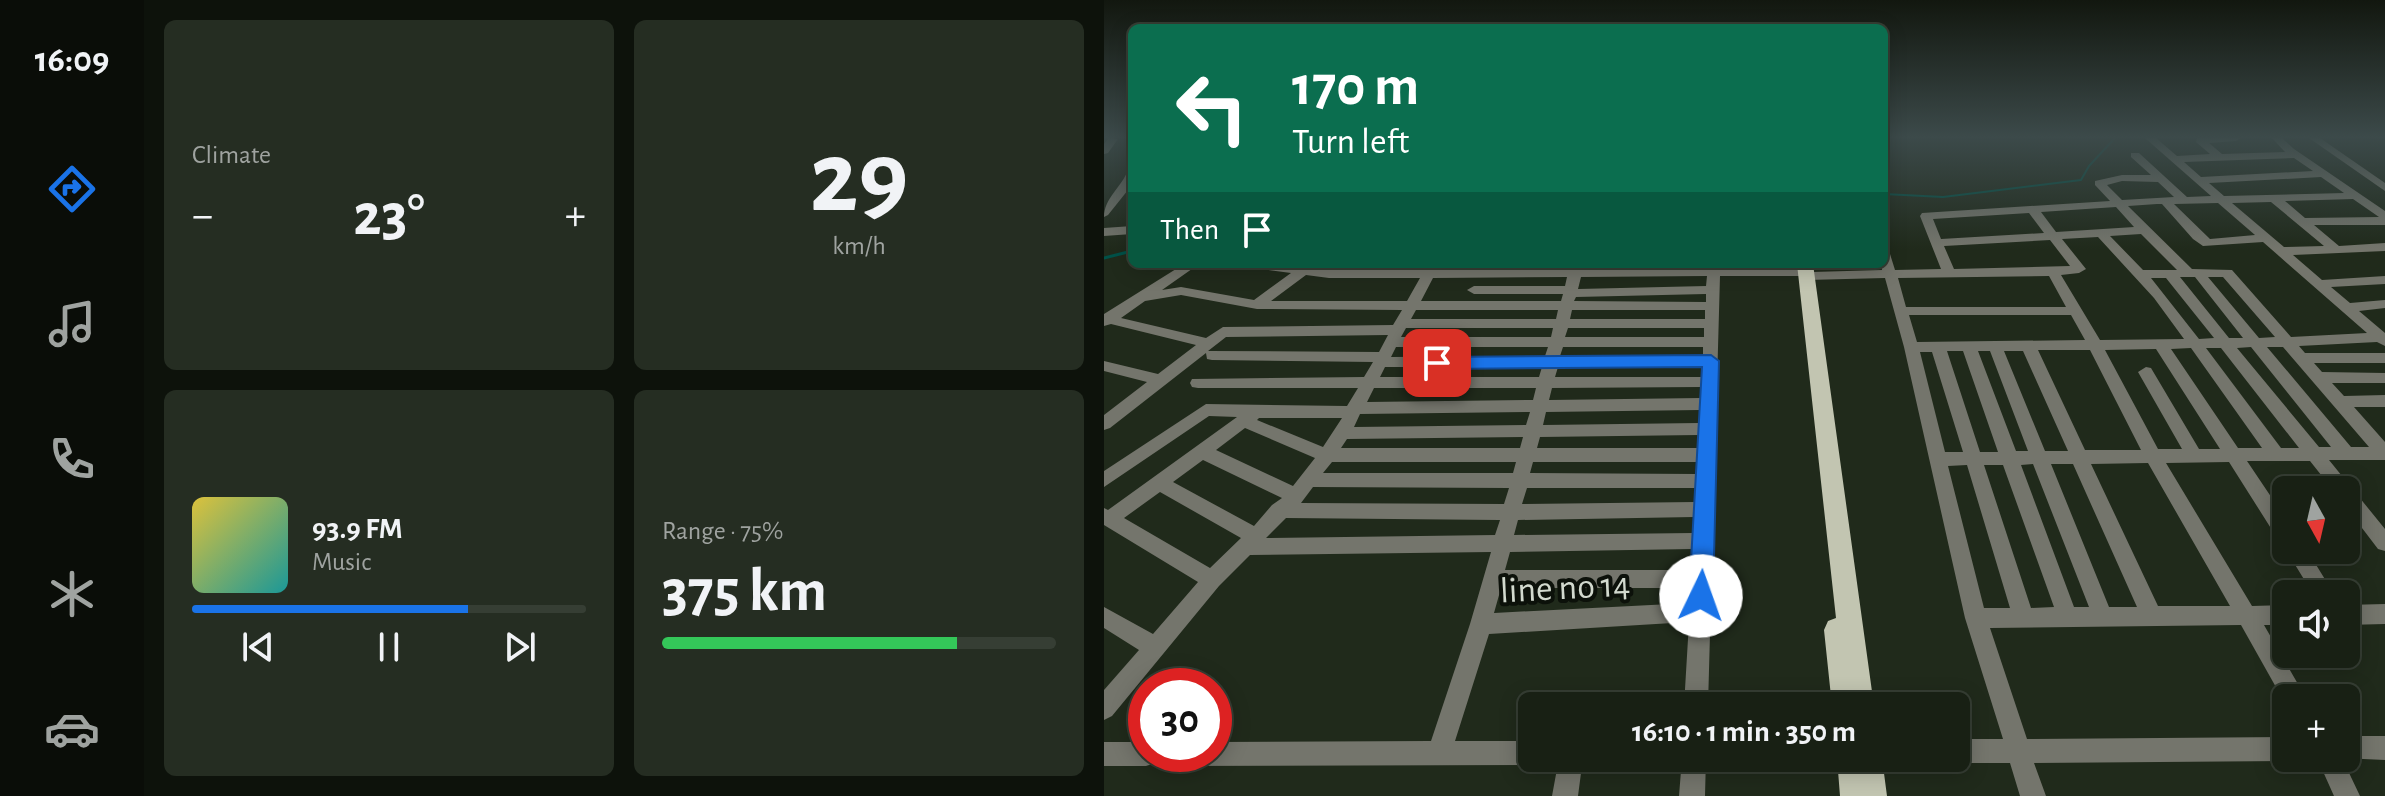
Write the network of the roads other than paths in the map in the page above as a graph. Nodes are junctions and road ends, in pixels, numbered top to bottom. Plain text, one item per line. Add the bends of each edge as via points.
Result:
1 (2159, 175) edge
2 (2192, 175) edge
3 (2301, 175) edge
4 (2327, 175) edge
5 (2367, 175) edge
6 (2164, 179) junction
7 (2198, 180) junction
8 (1128, 183) edge
9 (2385, 188) edge
10 (2357, 196) junction
11 (2275, 199) junction
12 (2165, 201) junction
13 (2185, 201) junction
14 (2222, 201) junction
15 (1917, 202) dead end
16 (2119, 203) junction
17 (2032, 209) junction
18 (1104, 213) edge
19 (1926, 216) junction
20 (2385, 219) edge
21 (2303, 222) junction
22 (1128, 230) edge
23 (2144, 230) junction
24 (1104, 232) edge
25 (2100, 232) junction
26 (2052, 235) junction
27 (2265, 238) junction
28 (1936, 243) junction
29 (2385, 247) edge
30 (2336, 250) junction
31 (2282, 251) junction
32 (2217, 258) junction
33 (1888, 267) edge
34 (1187, 268) edge
35 (1290, 268) edge
36 (1802, 270) edge
37 (1301, 272) junction
38 (2053, 272) junction
39 (1429, 273) junction
40 (2193, 273) junction
41 (1890, 274) junction
42 (1949, 274) junction
43 (2140, 274) junction
44 (2170, 274) junction
45 (2385, 280) edge
46 (2319, 284) junction
47 (1474, 290) dead end
48 (1141, 298) junction
49 (1568, 299) edge
50 (1410, 304) junction
51 (2385, 304) edge
52 (1257, 305) junction
53 (2348, 308) junction
54 (1712, 309) edge
55 (1901, 311) junction
56 (2076, 311) junction
57 (1106, 319) edge
58 (2383, 339) edge
59 (2255, 342) junction
60 (2287, 342) junction
61 (1391, 343) junction
62 (2160, 343) junction
63 (2195, 343) junction
64 (2225, 343) junction
65 (1968, 345) junction
66 (2028, 345) junction
67 (2095, 345) junction
68 (1938, 346) junction
69 (1995, 346) junction
70 (1911, 347) junction
71 (1210, 349) junction
72 (2304, 358) junction
73 (2385, 358) edge
74 (1551, 363) junction
75 (1104, 366) edge
76 (2146, 372) dead end
77 (2320, 377) junction
78 (2385, 378) edge
79 (1160, 380) junction
80 (1710, 382) junction
81 (1198, 383) dead end
82 (1369, 383) junction
83 (1545, 384) junction
84 (2385, 401) edge
85 (2341, 402) junction
86 (1709, 404) junction
87 (1539, 408) junction
88 (1353, 410) junction
89 (1250, 417) junction
90 (1104, 424) edge
91 (1708, 429) junction
92 (1533, 432) junction
93 (1342, 433) junction
94 (1203, 452) junction
95 (2345, 452) junction
96 (2193, 453) junction
97 (2385, 453) edge
98 (2152, 454) junction
99 (2235, 454) junction
100 (2276, 454) junction
101 (2315, 454) junction
102 (1326, 455) junction
103 (1707, 455) junction
104 (1526, 456) junction
105 (2007, 456) junction
106 (2079, 456) junction
107 (1971, 457) junction
108 (2040, 457) junction
109 (1939, 459) junction
110 (2332, 476) edge
111 (1104, 480) edge
112 (1706, 481) junction
113 (1159, 483) junction
114 (1519, 483) junction
115 (1301, 488) junction
116 (1705, 509) junction
117 (1279, 510) junction
118 (1511, 512) junction
119 (2360, 512) edge
120 (2272, 513) edge
121 (1107, 517) edge
122 (1250, 541) junction
123 (1703, 541) junction
124 (2385, 543) edge
125 (1501, 544) junction
126 (1491, 579) junction
127 (1702, 579) junction
128 (1212, 580) junction
129 (1700, 612) junction
130 (2385, 614) edge
131 (2272, 615) edge
132 (2360, 615) edge
133 (2248, 616) junction
134 (1104, 617) edge
135 (2103, 617) junction
136 (2152, 617) junction
137 (1976, 618) junction
138 (2024, 618) junction
139 (2068, 618) junction
140 (1481, 624) junction
141 (1155, 647) junction
142 (2287, 684) edge
143 (1697, 692) edge
144 (1845, 692) edge
145 (1858, 692) edge
146 (1104, 708) edge
147 (2360, 748) edge
148 (2385, 748) edge
149 (2272, 749) edge
150 (1970, 751) edge
151 (2021, 751) junction
152 (1439, 753) junction
153 (1518, 753) edge
154 (1104, 754) edge
155 (1128, 754) edge
156 (1232, 754) edge
157 (1569, 772) edge
158 (1693, 772) edge
159 (1853, 772) edge
160 (1868, 772) edge
161 (2336, 772) edge
162 (1565, 796) edge
163 (1692, 796) edge
164 (1856, 796) edge
165 (1871, 796) edge
166 (2033, 796) edge
167 (2347, 796) edge

1 - 6 street
2 - 7 street
3 - 7 street
4 - 10 street
5 - 9 street
6 - 13 street
6 - 16 street via 2099,183
7 - 14 street
8 - 18 street
10 - 11 street
10 - 20 street
11 - 14 street
11 - 21 street
12 - 13 street
12 - 16 street
12 - 32 street
13 - 14 street
14 - 27 street
15 - 19 street
16 - 17 street
16 - 23 street
17 - 19 street
17 - 26 street
19 - 28 street
20 - 21 street
21 - 30 street
22 - 24 street
23 - 25 street
23 - 40 street
25 - 26 street
25 - 43 street
26 - 28 street
26 - 38 street via 2079,269
27 - 31 street
27 - 32 street
28 - 42 street
29 - 30 street
30 - 31 street
31 - 46 street
32 - 40 street
32 - 60 street
33 - 41 street
34 - 48 street
35 - 37 street
36 - 41 street
36 - 54 street
36 - 144 main road
36 - 145 main road
37 - 39 street
37 - 52 street
38 - 42 street
38 - 56 street
39 - 49 street
39 - 50 street
40 - 44 street
40 - 59 street
41 - 42 street
41 - 55 street
43 - 44 street
43 - 63 street
44 - 64 street
45 - 46 street
46 - 53 street
47 - 49 street
48 - 52 street via 1181,291
48 - 57 street
49 - 50 street
49 - 54 street
49 - 54 street
49 - 54 street
49 - 61 street
49 - 74 street
50 - 52 street
50 - 61 street
51 - 53 street
53 - 58 street
54 - 74 street
54 - 80 street
55 - 56 street
55 - 70 street
56 - 67 street
57 - 71 street
58 - 60 street
59 - 60 street
59 - 64 street
59 - 95 street
60 - 72 street
61 - 71 street
61 - 71 street via 1223,332
61 - 74 street
61 - 82 street
62 - 63 street
62 - 67 street
62 - 99 street
63 - 64 street
63 - 100 street
64 - 101 street
65 - 68 street
65 - 69 street
65 - 105 street
66 - 67 street
66 - 69 street
66 - 106 street
67 - 98 street
68 - 70 street
68 - 107 street
69 - 108 street
70 - 109 street
71 - 79 street
72 - 73 street
72 - 77 street
74 - 83 street
75 - 79 street
76 - 96 street
77 - 78 street
77 - 85 street
79 - 90 street
80 - 83 street
80 - 86 street
81 - 82 street
82 - 83 street
82 - 88 street
83 - 87 street
84 - 85 street
85 - 97 street
86 - 87 street
86 - 91 street
87 - 88 street
87 - 92 street
88 - 89 street
88 - 93 street
89 - 94 street
89 - 102 street
89 - 111 street via 1206,410
91 - 92 street
91 - 103 street
92 - 93 street
92 - 104 street
93 - 102 street
94 - 113 street
94 - 115 street
95 - 97 street
95 - 101 street
96 - 98 street
96 - 99 street
98 - 106 street
98 - 133 street
99 - 100 street
99 - 120 street
100 - 101 street
101 - 110 street
102 - 104 street
102 - 115 street
103 - 104 street
103 - 112 street
104 - 114 street
105 - 107 street
105 - 108 street
105 - 139 street
106 - 108 street
106 - 136 street
107 - 109 street
107 - 138 street
108 - 135 street
109 - 137 street
112 - 114 street
112 - 116 street
113 - 121 street
113 - 122 street
114 - 115 street
114 - 118 street
115 - 117 street
116 - 118 street
116 - 123 street
117 - 118 street
117 - 122 street
118 - 125 street
119 - 124 street
121 - 128 street
122 - 125 street
122 - 128 street
123 - 125 street
123 - 127 street
125 - 126 street
126 - 127 street
126 - 140 street
127 - 129 street
128 - 141 street
129 - 140 street, line no 14
129 - 143 street
130 - 132 street
131 - 133 street
133 - 136 street
133 - 142 street
134 - 141 street
135 - 136 street
135 - 139 street
137 - 138 street
137 - 151 street
138 - 139 street
140 - 152 street
141 - 146 street
147 - 148 street
149 - 151 street
150 - 151 street
151 - 166 street
152 - 153 street
152 - 156 street
154 - 155 street
157 - 162 street
158 - 163 street
159 - 164 main road
160 - 165 main road
161 - 167 street

